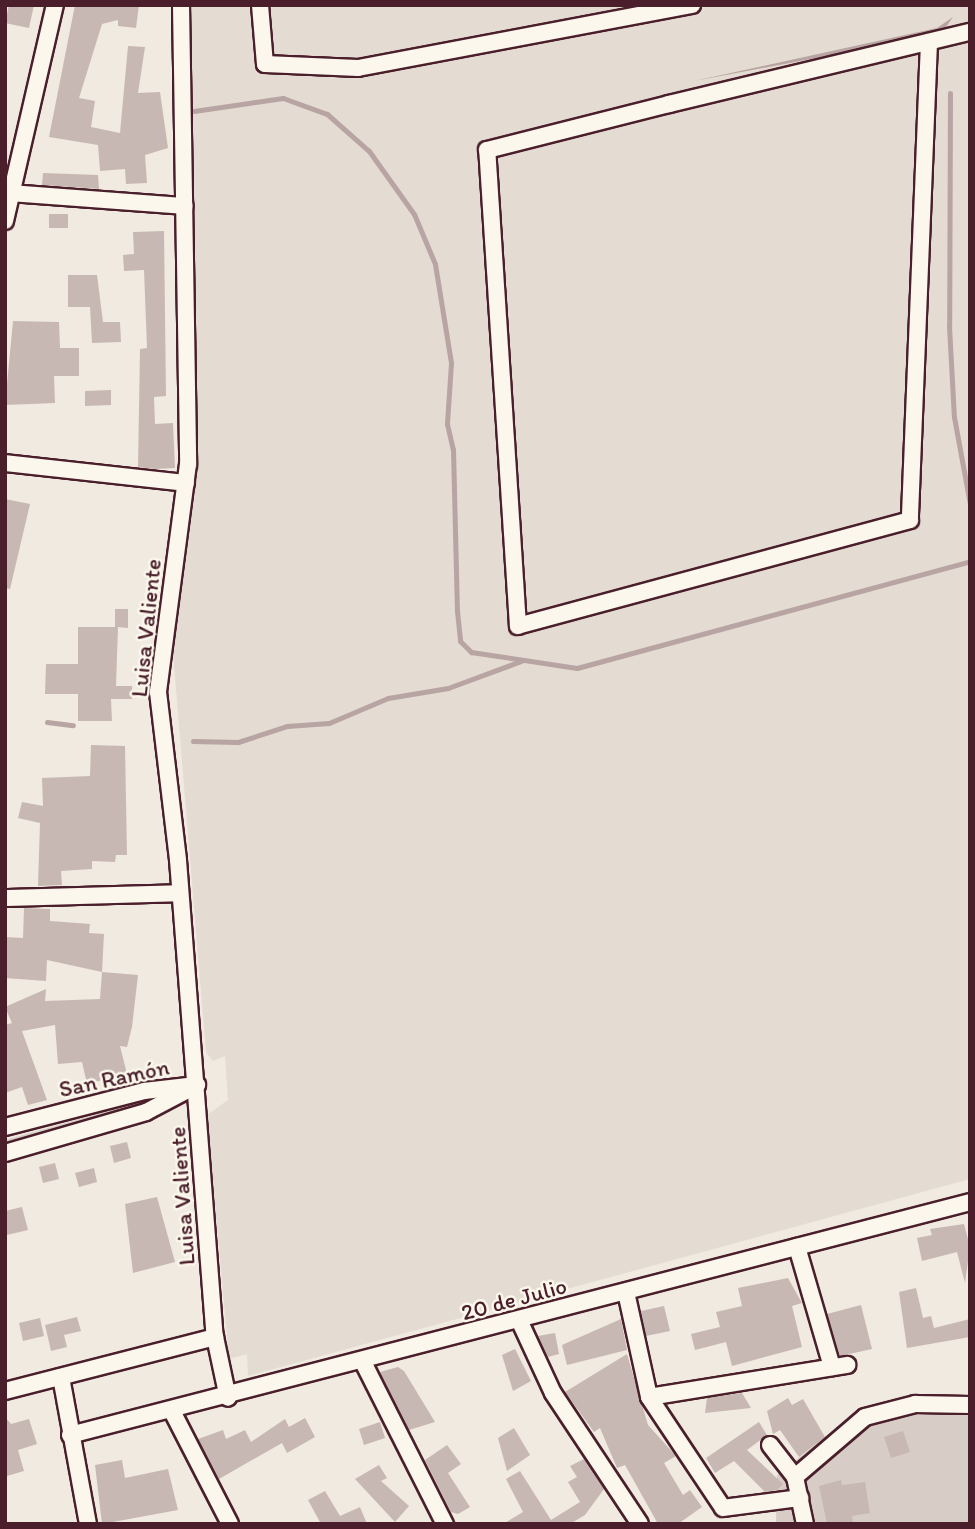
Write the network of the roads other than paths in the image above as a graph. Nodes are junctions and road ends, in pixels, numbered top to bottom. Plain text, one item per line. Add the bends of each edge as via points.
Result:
1 (55, 5) edge
2 (181, 5) edge
3 (260, 5) edge
4 (692, 5) edge
5 (970, 33) edge
6 (929, 42) junction
7 (8, 200) edge
8 (186, 206) junction
9 (5, 463) edge
10 (186, 483) junction
11 (179, 892) junction
12 (5, 898) edge
13 (197, 1086) junction
14 (5, 1127) edge
15 (5, 1153) edge
16 (970, 1202) edge
17 (797, 1247) junction
18 (626, 1292) junction
19 (520, 1322) junction
20 (215, 1337) junction
21 (363, 1362) junction
22 (61, 1377) junction
23 (5, 1391) edge
24 (649, 1397) junction
25 (228, 1398) junction
26 (970, 1405) edge
27 (173, 1413) junction
28 (70, 1435) junction
29 (770, 1445) dead end
30 (795, 1477) junction
31 (800, 1497) junction
32 (88, 1524) edge
33 (230, 1524) edge
34 (445, 1524) edge
35 (640, 1524) edge
36 (805, 1524) edge

1 - 7 street
2 - 8 street, Luisa Valiente
3 - 4 street via 265,64 358,68
5 - 6 street
6 - 6 street via 910,520 518,626 487,150
7 - 8 street
8 - 10 street, Luisa Valiente
9 - 10 street
10 - 11 street, Luisa Valiente via 158,692
11 - 12 street
11 - 13 street, Luisa Valiente
13 - 14 street, San Ramón via 144,1091
13 - 15 street, San Ramón via 146,1112
13 - 20 street, Luisa Valiente
16 - 17 street, 20 de Julio
17 - 18 street, 20 de Julio
17 - 24 street via 839,1366
18 - 19 street, 20 de Julio
18 - 24 street
19 - 21 street, 20 de Julio
19 - 35 street via 553,1393
20 - 22 street
20 - 25 street, Luisa Valiente
21 - 25 street, 20 de Julio
21 - 34 street
22 - 23 street
22 - 28 street
24 - 31 street via 723,1508 757,1508
25 - 27 street, 20 de Julio
26 - 30 street via 915,1404 865,1417
27 - 28 street, 20 de Julio
27 - 33 street
28 - 32 street
29 - 30 street
30 - 31 street
31 - 36 street

